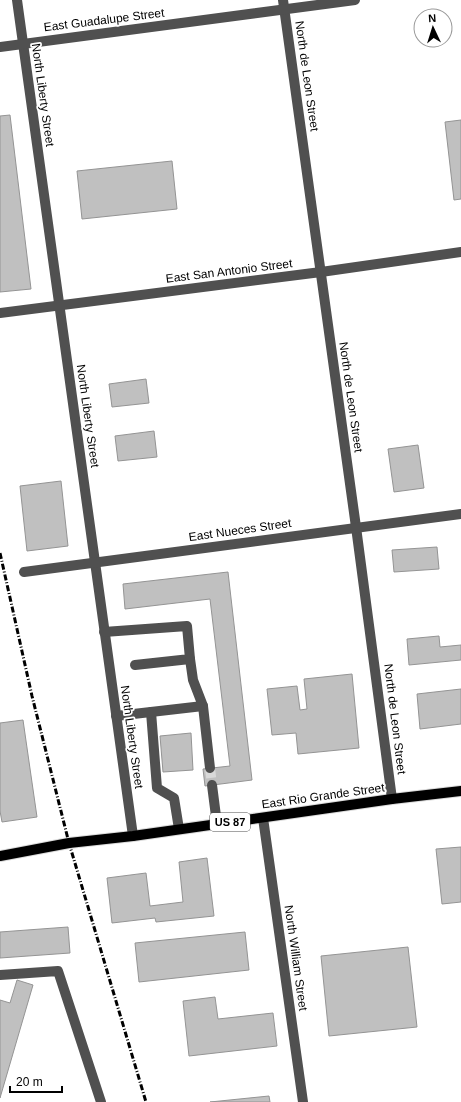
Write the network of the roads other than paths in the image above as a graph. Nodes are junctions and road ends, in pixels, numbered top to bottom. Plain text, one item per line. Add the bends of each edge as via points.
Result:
1 (17, 0) edge
2 (355, 0) edge
3 (284, 5) edge
4 (23, 44) junction
5 (0, 47) edge
6 (461, 252) edge
7 (321, 272) junction
8 (60, 305) junction
9 (0, 313) edge
10 (461, 514) edge
11 (356, 527) junction
12 (94, 562) junction
13 (24, 572) dead end
14 (104, 632) junction
15 (190, 659) junction
16 (135, 666) dead end
17 (203, 706) junction
18 (151, 712) junction
19 (116, 716) junction
20 (210, 768) tunnel mouth
21 (212, 785) tunnel mouth
22 (461, 791) edge
23 (392, 799) junction
24 (263, 818) junction
25 (217, 824) junction
26 (179, 829) junction
27 (133, 836) junction
28 (0, 848) edge
29 (19, 852) junction
30 (0, 856) edge
31 (0, 975) edge
32 (101, 1102) edge
33 (303, 1102) edge

1 - 4 street, North Liberty Street
2 - 3 street, East Guadalupe Street
3 - 4 street, East Guadalupe Street
3 - 7 street, North de Leon Street
4 - 5 street, East Guadalupe Street
4 - 8 street, North Liberty Street
6 - 7 street, East San Antonio Street
7 - 8 street, East San Antonio Street
7 - 11 street, North de Leon Street
8 - 9 street, East San Antonio Street
8 - 12 street, North Liberty Street
10 - 11 street, East Nueces Street
11 - 12 street, East Nueces Street
11 - 23 street, North de Leon Street
12 - 13 street, East Nueces Street
12 - 14 street, North Liberty Street
14 - 15 street via 187,626
14 - 19 street, North Liberty Street
15 - 16 street
15 - 17 street
17 - 18 street
17 - 20 street
18 - 19 street
18 - 26 street via 157,788 174,798
19 - 27 street, North Liberty Street
21 - 25 street
22 - 23 main road, East Rio Grande Street / US 87
23 - 24 main road, East Rio Grande Street / US 87
24 - 25 main road, East Rio Grande Street / US 87
24 - 33 street, North William Street
25 - 26 main road, East Rio Grande Street / US 87
26 - 27 main road, East Rio Grande Street / US 87
27 - 29 main road, East Rio Grande Street / US 87
28 - 29 main road
29 - 30 main road, East Rio Grande Street / US 87
31 - 32 street via 58,971

